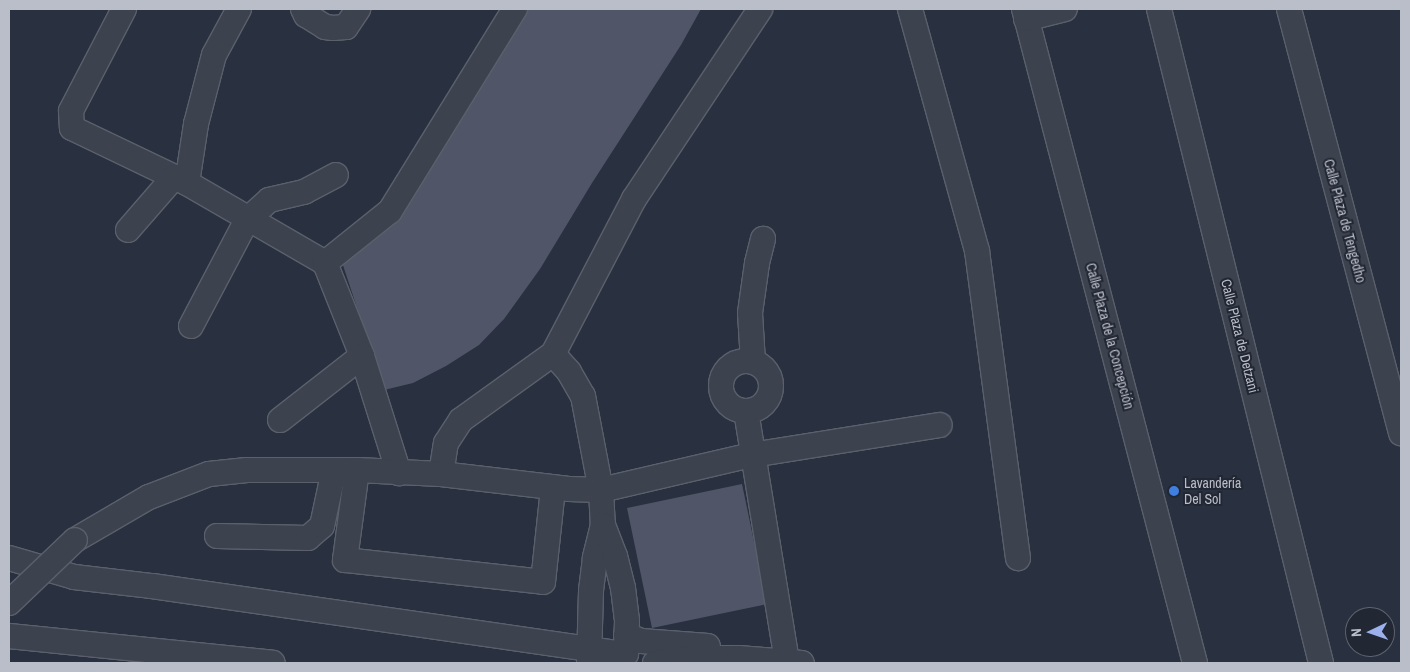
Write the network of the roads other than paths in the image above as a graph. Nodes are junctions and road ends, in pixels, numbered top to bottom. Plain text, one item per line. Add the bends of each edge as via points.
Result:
1 (124, 9) edge
2 (239, 9) edge
3 (303, 9) edge
4 (358, 9) edge
5 (515, 9) edge
6 (760, 9) edge
7 (910, 9) edge
8 (1065, 9) edge
9 (1159, 9) edge
10 (1289, 9) edge
11 (1025, 14) edge
12 (336, 175) dead end
13 (180, 180) junction
14 (247, 220) junction
15 (128, 230) dead end
16 (763, 239) dead end
17 (325, 263) junction
18 (191, 326) dead end
19 (553, 354) junction
20 (362, 356) junction
21 (753, 362) junction
22 (746, 411) junction
23 (280, 420) dead end
24 (940, 424) dead end
25 (1401, 433) edge
26 (752, 455) junction
27 (334, 470) junction
28 (358, 470) junction
29 (399, 473) junction
30 (441, 474) junction
31 (554, 488) junction
32 (601, 490) junction
33 (603, 525) junction
34 (217, 536) dead end
35 (9, 558) edge
36 (1018, 558) dead end
37 (9, 603) edge
38 (9, 636) edge
39 (626, 651) edge
40 (590, 656) edge
41 (146, 657) edge
42 (784, 661) edge
43 (273, 663) edge
44 (655, 663) edge
45 (1195, 663) edge
46 (1321, 663) edge

1 - 13 street via 71,111 72,128
2 - 13 street via 214,55
3 - 4 street via 306,15 325,27 333,28 346,27
5 - 17 street via 390,211
6 - 19 street via 634,198
7 - 36 street via 977,251
8 - 11 street
9 - 46 street, Calle Plaza de Detzani
10 - 25 street, Calle Plaza de Tengedho
11 - 45 street, Calle Plaza de la Concepción
12 - 14 street via 304,192 269,200
13 - 14 street
13 - 15 street
14 - 17 street
14 - 18 street
16 - 21 street via 750,313
17 - 20 street
19 - 30 street via 460,420 446,443
19 - 32 street via 569,372 583,396
20 - 23 street
20 - 29 street
21 - 22 street via 766,371 772,386 767,401 761,407
21 - 22 street via 735,364 723,378 721,387 729,404 737,410
22 - 26 street
24 - 26 street
26 - 32 street
26 - 42 street
27 - 28 street
27 - 34 street via 322,526 308,538
27 - 37 street, bridge via 247,470 209,474 149,497 75,540
28 - 29 street
28 - 31 street via 344,560 542,582
29 - 30 street
30 - 31 street
31 - 32 street
32 - 33 street
33 - 39 street via 623,588
33 - 40 street via 591,590
35 - 40 street via 74,577 152,586
38 - 41 street
39 - 40 street
39 - 42 street via 641,641 742,648
41 - 43 street
42 - 44 street via 690,658

